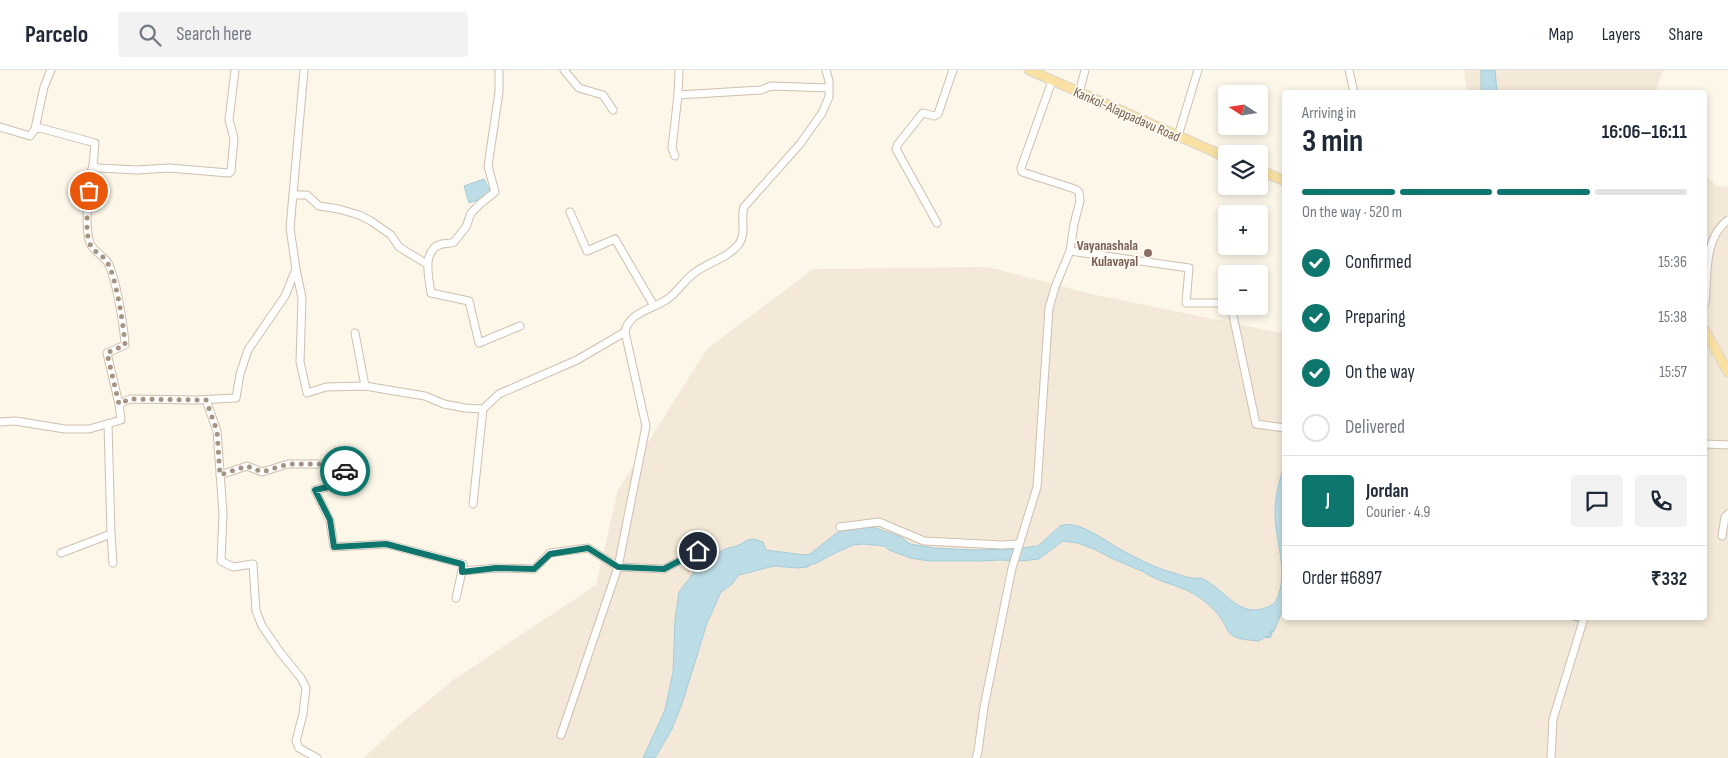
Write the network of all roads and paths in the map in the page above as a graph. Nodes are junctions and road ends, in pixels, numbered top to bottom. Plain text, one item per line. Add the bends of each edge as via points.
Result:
1 (51, 70) edge
2 (235, 70) edge
3 (304, 70) edge
4 (499, 70) edge
5 (564, 70) edge
6 (679, 70) edge
7 (826, 70) edge
8 (952, 70) edge
9 (1028, 70) edge
10 (1085, 70) edge
11 (1198, 70) edge
12 (1349, 70) edge
13 (1052, 81) junction
14 (829, 88) junction
15 (1354, 90) edge
16 (1079, 93) junction
17 (678, 95) junction
18 (613, 110) dead end
19 (0, 127) edge
20 (35, 129) junction
21 (1178, 136) junction
22 (1218, 154) edge
23 (676, 156) dead end
24 (94, 166) junction
25 (1268, 174) edge
26 (1282, 180) edge
27 (294, 196) junction
28 (570, 212) dead end
29 (1728, 220) edge
30 (937, 223) dead end
31 (1070, 251) junction
32 (427, 264) junction
33 (296, 269) junction
34 (1707, 282) edge
35 (1218, 303) edge
36 (654, 306) junction
37 (1233, 315) edge
38 (520, 326) dead end
39 (625, 332) junction
40 (355, 333) dead end
41 (1707, 335) edge
42 (1728, 372) edge
43 (365, 386) junction
44 (206, 400) junction
45 (119, 404) junction
46 (483, 409) junction
47 (0, 422) edge
48 (108, 424) junction
49 (1282, 428) edge
50 (1707, 444) edge
51 (1728, 445) edge
52 (220, 475) junction
53 (473, 504) dead end
54 (1728, 514) edge
55 (840, 527) dead end
56 (111, 534) junction
57 (1722, 536) dead end
58 (1019, 544) junction
59 (698, 551) dead end
60 (61, 553) dead end
61 (113, 563) dead end
62 (618, 567) junction
63 (462, 572) junction
64 (456, 598) dead end
65 (1583, 620) edge
66 (562, 735) dead end
67 (317, 758) edge
68 (976, 758) edge
69 (1551, 758) edge

1 - 20 street
2 - 24 street via 229,120 234,138 230,173
3 - 27 street
4 - 32 street via 499,92 488,166 495,192 476,208 454,242 433,250
5 - 18 street via 580,88 603,95
6 - 17 street
7 - 14 street
8 - 30 street via 938,114 920,114 896,149
9 - 13 main road, Kankol-Alappadavu Road
10 - 16 street
11 - 21 street
12 - 15 street
13 - 16 main road, Kankol-Alappadavu Road
13 - 31 street via 1021,168 1022,172 1079,192
14 - 17 street via 771,86 761,90
14 - 36 street via 822,114 744,207 744,235 734,250 697,270 669,298
16 - 21 main road, Kankol-Alappadavu Road
17 - 23 street via 672,148
19 - 20 street via 30,136
20 - 24 street via 95,144
21 - 22 main road, Kankol-Alappadavu Road
24 - 45 street via 90,174 88,235 91,246 108,264 119,306 125,345 107,353
25 - 26 main road
27 - 32 street via 307,195 319,206 359,215 391,235 398,247
27 - 33 street via 290,228
28 - 36 street via 588,251 615,239
29 - 34 street via 1714,236
31 - 35 street via 1189,268 1186,303
31 - 58 street via 1049,308 1037,487
32 - 38 street via 431,293 469,301 479,343
33 - 43 street via 302,298 300,362 307,393 326,387
33 - 44 street via 285,296 248,350 236,398
36 - 39 street via 636,316
37 - 49 street via 1256,424
39 - 46 street via 551,373 499,394
39 - 62 street via 646,426
40 - 43 street
41 - 42 main road
43 - 46 street via 425,396 444,404
44 - 45 street via 130,399
44 - 52 street via 217,431
45 - 48 street via 121,420
46 - 53 street
47 - 48 street via 15,421 65,429 89,429
48 - 56 street
50 - 51 street
52 - 63 street via 247,466 262,472 288,464 333,464 358,480 315,490 330,520 334,547 386,544 462,564
52 - 67 street via 223,513 221,561 233,566 253,564 256,611 262,626 306,688 296,741 299,748
54 - 57 street
55 - 58 street via 879,522 924,541
56 - 60 street
56 - 61 street
58 - 68 street
59 - 62 street via 664,569
62 - 63 street via 588,548 550,554 534,569 496,568
62 - 66 street
63 - 64 street
65 - 69 street via 1553,719

